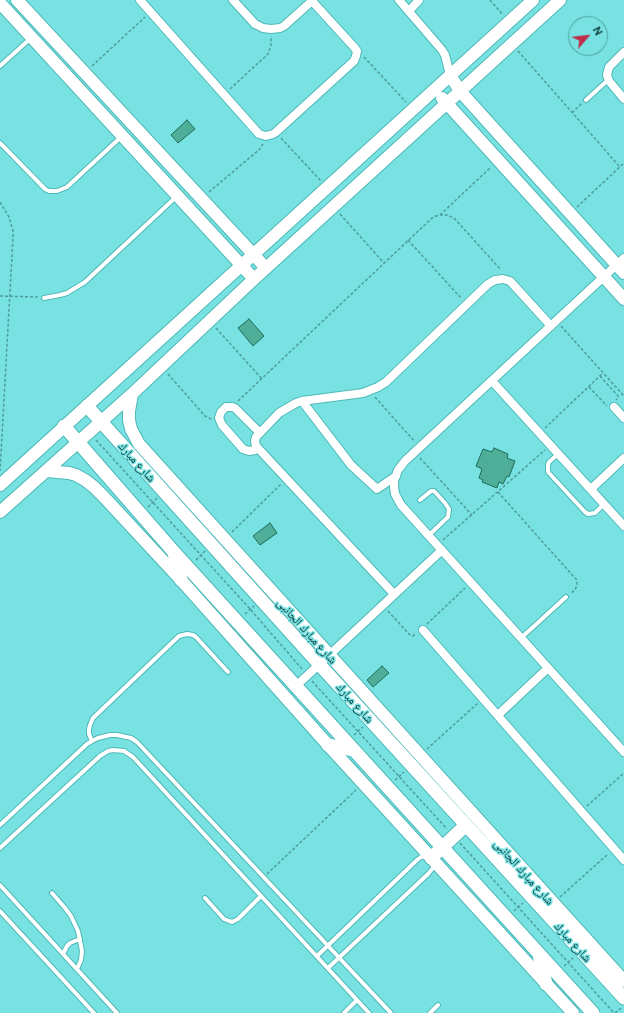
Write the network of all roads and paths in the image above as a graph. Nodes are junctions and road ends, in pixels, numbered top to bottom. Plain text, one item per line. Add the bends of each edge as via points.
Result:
1 (17, 0) edge
2 (233, 0) edge
3 (399, 0) edge
4 (419, 0) edge
5 (490, 0) edge
6 (533, 0) edge
7 (560, 0) edge
8 (143, 1) edge
9 (312, 1) edge
10 (2, 8) edge
11 (409, 11) junction
12 (151, 12) junction
13 (509, 21) junction
14 (266, 28) junction
15 (31, 37) junction
16 (512, 44) junction
17 (354, 47) junction
18 (624, 52) edge
19 (0, 66) edge
20 (85, 73) junction
21 (450, 75) junction
22 (608, 80) junction
23 (434, 90) junction
24 (460, 91) junction
25 (224, 95) junction
26 (624, 99) edge
27 (586, 100) joint
28 (446, 103) junction
29 (413, 110) junction
30 (572, 113) junction
31 (276, 132) junction
32 (262, 135) junction
33 (122, 136) junction
34 (0, 143) edge
35 (498, 160) junction
36 (624, 163) edge
37 (620, 167) junction
38 (327, 188) junction
39 (178, 196) junction
40 (202, 198) junction
41 (0, 202) edge
42 (334, 206) junction
43 (570, 213) junction
44 (440, 215) junction
45 (408, 240) junction
46 (254, 254) junction
47 (384, 263) junction
48 (241, 265) junction
49 (622, 265) edge
50 (266, 268) junction
51 (604, 277) junction
52 (254, 279) junction
53 (510, 281) junction
54 (0, 296) edge
55 (10, 296) junction
56 (44, 298) joint
57 (624, 299) edge
58 (467, 304) junction
59 (210, 321) junction
60 (554, 324) junction
61 (161, 367) junction
62 (603, 373) junction
63 (600, 376) junction
64 (262, 379) junction
65 (492, 381) junction
66 (588, 387) junction
67 (370, 391) junction
68 (132, 394) junction
69 (624, 396) edge
70 (302, 401) junction
71 (612, 405) junction
72 (87, 406) junction
73 (232, 407) junction
74 (219, 418) junction
75 (624, 418) edge
76 (101, 422) junction
77 (64, 426) junction
78 (89, 432) junction
79 (260, 433) junction
80 (539, 433) junction
81 (78, 442) junction
82 (551, 445) junction
83 (258, 448) junction
84 (417, 450) junction
85 (559, 454) junction
86 (624, 458) edge
87 (47, 470) junction
88 (0, 473) edge
89 (396, 476) junction
90 (287, 479) junction
91 (0, 485) edge
92 (591, 490) junction
93 (164, 491) junction
94 (498, 492) junction
95 (420, 500) dead end
96 (152, 502) junction
97 (604, 504) junction
98 (0, 512) edge
99 (141, 514) junction
100 (472, 515) junction
101 (624, 526) edge
102 (429, 535) junction
103 (224, 539) junction
104 (212, 545) junction
105 (439, 547) junction
106 (173, 551) junction
107 (200, 556) junction
108 (188, 567) junction
109 (181, 580) junction
110 (471, 582) junction
111 (394, 594) junction
112 (566, 597) joint
113 (261, 599) junction
114 (383, 605) junction
115 (250, 610) junction
116 (237, 621) junction
117 (422, 629) junction
118 (521, 638) junction
119 (329, 655) junction
120 (319, 664) junction
121 (548, 668) junction
122 (228, 672) dead end
123 (307, 675) junction
124 (296, 686) junction
125 (483, 698) junction
126 (498, 715) junction
127 (371, 720) junction
128 (359, 731) junction
129 (92, 740) junction
130 (328, 745) junction
131 (350, 746) junction
132 (624, 752) edge
133 (415, 760) junction
134 (624, 773) edge
135 (399, 776) junction
136 (363, 783) junction
137 (388, 787) junction
138 (581, 811) junction
139 (0, 825) edge
140 (466, 825) junction
141 (454, 836) junction
142 (443, 847) junction
143 (0, 848) edge
144 (614, 849) junction
145 (431, 858) junction
146 (624, 860) edge
147 (264, 877) junction
148 (0, 885) edge
149 (52, 893) dead end
150 (261, 896) junction
151 (531, 896) junction
152 (205, 898) dead end
153 (553, 903) junction
154 (519, 907) junction
155 (0, 911) edge
156 (507, 918) junction
157 (80, 939) junction
158 (328, 945) junction
159 (581, 951) junction
160 (539, 953) junction
161 (63, 954) junction
162 (317, 956) junction
163 (339, 957) junction
164 (568, 962) junction
165 (328, 968) junction
166 (77, 969) junction
167 (556, 973) junction
168 (624, 982) edge
169 (546, 984) junction
170 (624, 998) edge
171 (357, 1000) junction
172 (438, 1005) dead end
173 (624, 1005) edge
174 (94, 1013) edge
175 (117, 1013) edge
176 (344, 1013) edge
177 (369, 1013) edge
178 (391, 1013) edge
179 (430, 1013) edge
180 (573, 1013) edge
181 (593, 1013) edge
182 (615, 1013) edge

1 - 20 main road
2 - 14 street via 255,24
3 - 11 street
4 - 11 street
5 - 13 path
6 - 13 main road
7 - 16 main road
8 - 12 street
9 - 14 street via 284,26
9 - 17 street
10 - 15 main road
11 - 21 street via 442,50
12 - 20 path
12 - 25 street
13 - 21 main road
14 - 25 path via 271,40 268,54
15 - 19 lane
15 - 33 main road
16 - 24 main road
16 - 30 path
17 - 29 path
17 - 31 street via 357,54 354,60
18 - 22 street via 608,67
20 - 40 main road
21 - 23 main road
21 - 24 main road
22 - 26 street
22 - 27 lane
23 - 28 main road
23 - 29 main road
24 - 28 main road
24 - 43 main road
25 - 32 street
27 - 30 path
28 - 35 main road
28 - 42 main road
29 - 38 main road
30 - 37 path
31 - 32 street via 270,136
31 - 38 path
32 - 40 path via 260,149
33 - 34 lane via 67,187 57,191 45,189
33 - 39 main road
35 - 44 path
35 - 51 main road
36 - 37 path
37 - 43 path
38 - 46 main road
39 - 48 main road
39 - 56 lane via 85,282 67,293
40 - 46 main road
41 - 55 path via 9,217 13,231
42 - 47 path
42 - 50 main road
43 - 49 main road
44 - 45 path via 432,218
44 - 53 path via 448,215 455,219
45 - 47 path
45 - 58 path
46 - 48 main road
46 - 50 main road
47 - 64 path
48 - 52 main road
48 - 72 main road
49 - 51 street
50 - 52 main road
51 - 57 main road
51 - 60 street
52 - 59 main road
53 - 58 street via 495,280
53 - 60 street
54 - 55 path
55 - 56 path
55 - 88 path
58 - 67 street via 392,377
59 - 61 main road
59 - 64 path
60 - 62 path
60 - 65 street
61 - 68 main road
61 - 74 path via 205,416 210,419
62 - 63 path
62 - 69 path
63 - 66 path
63 - 71 path via 618,396
64 - 73 path
65 - 80 street
65 - 84 street
66 - 71 path via 606,406
66 - 80 path
67 - 70 street
67 - 84 path
68 - 76 main road
68 - 103 main road, شارع مبارك الجانبى via 129,420 134,437
70 - 79 street via 284,410
70 - 89 street via 351,465 377,489
71 - 75 street
72 - 76 main road, شارع مبارك
72 - 77 main road
73 - 74 street via 226,407
73 - 79 street
74 - 83 street via 243,449 249,451
76 - 78 main road
76 - 93 main road, شارع مبارك
77 - 81 main road
77 - 91 main road
78 - 81 main road
78 - 96 path
79 - 83 street via 255,441
80 - 82 street
81 - 87 main road
81 - 99 main road
82 - 85 street
82 - 94 path
83 - 90 street
84 - 89 street via 401,465
84 - 100 path
85 - 92 street
85 - 97 lane via 549,462 549,473 588,514 594,513
86 - 92 street
87 - 98 main road
87 - 109 main road via 76,475 94,487
89 - 102 street via 394,488 401,505
90 - 103 path
90 - 111 street
92 - 97 street
93 - 96 path
93 - 104 main road, شارع مبارك
94 - 100 path
94 - 112 path via 575,578 576,588
95 - 102 lane via 434,491 449,509 448,517
96 - 99 path
96 - 107 path
97 - 101 street
99 - 106 main road
100 - 105 path
102 - 105 street
103 - 119 main road, شارع مبارك الجانبى
104 - 107 path
104 - 113 main road, شارع مبارك
105 - 110 street
105 - 111 street
106 - 108 main road
106 - 109 main road
107 - 108 path
107 - 115 path
108 - 116 main road
109 - 130 main road
110 - 117 path
110 - 118 street
111 - 114 street
112 - 118 lane
113 - 115 path
113 - 120 main road, شارع مبارك
114 - 117 path via 410,635 413,636
114 - 119 street
115 - 116 path
115 - 123 path
116 - 124 main road
117 - 125 street
118 - 121 street
119 - 120 street
119 - 133 main road, شارع مبارك الجانبى
120 - 123 street
120 - 127 main road, شارع مبارك
121 - 126 street
121 - 132 street
122 - 129 lane via 196,637 186,634 179,636 93,718 89,729
123 - 124 street
123 - 128 path
124 - 131 main road
125 - 126 street
125 - 133 path
126 - 138 street
127 - 128 path
127 - 133 main road, شارع مبارك
128 - 131 path
128 - 135 path
129 - 139 lane
129 - 147 lane via 117,734 137,742
130 - 131 main road
130 - 136 main road
131 - 137 main road
133 - 135 path
133 - 140 main road, شارع مبارك
133 - 153 main road, شارع مبارك الجانبى
134 - 138 path
135 - 137 path
135 - 141 path
136 - 145 main road
136 - 147 path
137 - 142 main road
138 - 144 street
140 - 141 main road
140 - 151 main road, شارع مبارك
141 - 142 main road
141 - 154 path
142 - 145 main road
142 - 156 main road
143 - 150 lane via 100,756 108,751 124,751 133,757
144 - 146 street
144 - 153 path
145 - 158 lane via 424,856 417,860
145 - 163 lane via 431,872
145 - 169 main road
147 - 158 lane
148 - 161 lane
149 - 157 lane via 71,916
150 - 152 lane via 232,922 224,919
150 - 162 lane
151 - 154 path
151 - 159 main road, شارع مبارك
153 - 168 main road, شارع مبارك الجانبى
154 - 156 path
154 - 164 path
155 - 174 lane
156 - 160 main road
157 - 161 lane via 70,943
157 - 166 lane via 82,955
158 - 162 lane
158 - 163 lane
159 - 164 path
159 - 170 main road, شارع مبارك
160 - 167 main road
160 - 169 main road
161 - 166 lane
162 - 165 lane
163 - 165 lane
163 - 178 lane
164 - 167 path
164 - 182 path
165 - 171 lane
166 - 175 lane
167 - 181 main road
169 - 180 main road
171 - 176 lane
171 - 177 lane
172 - 179 lane
173 - 182 path

